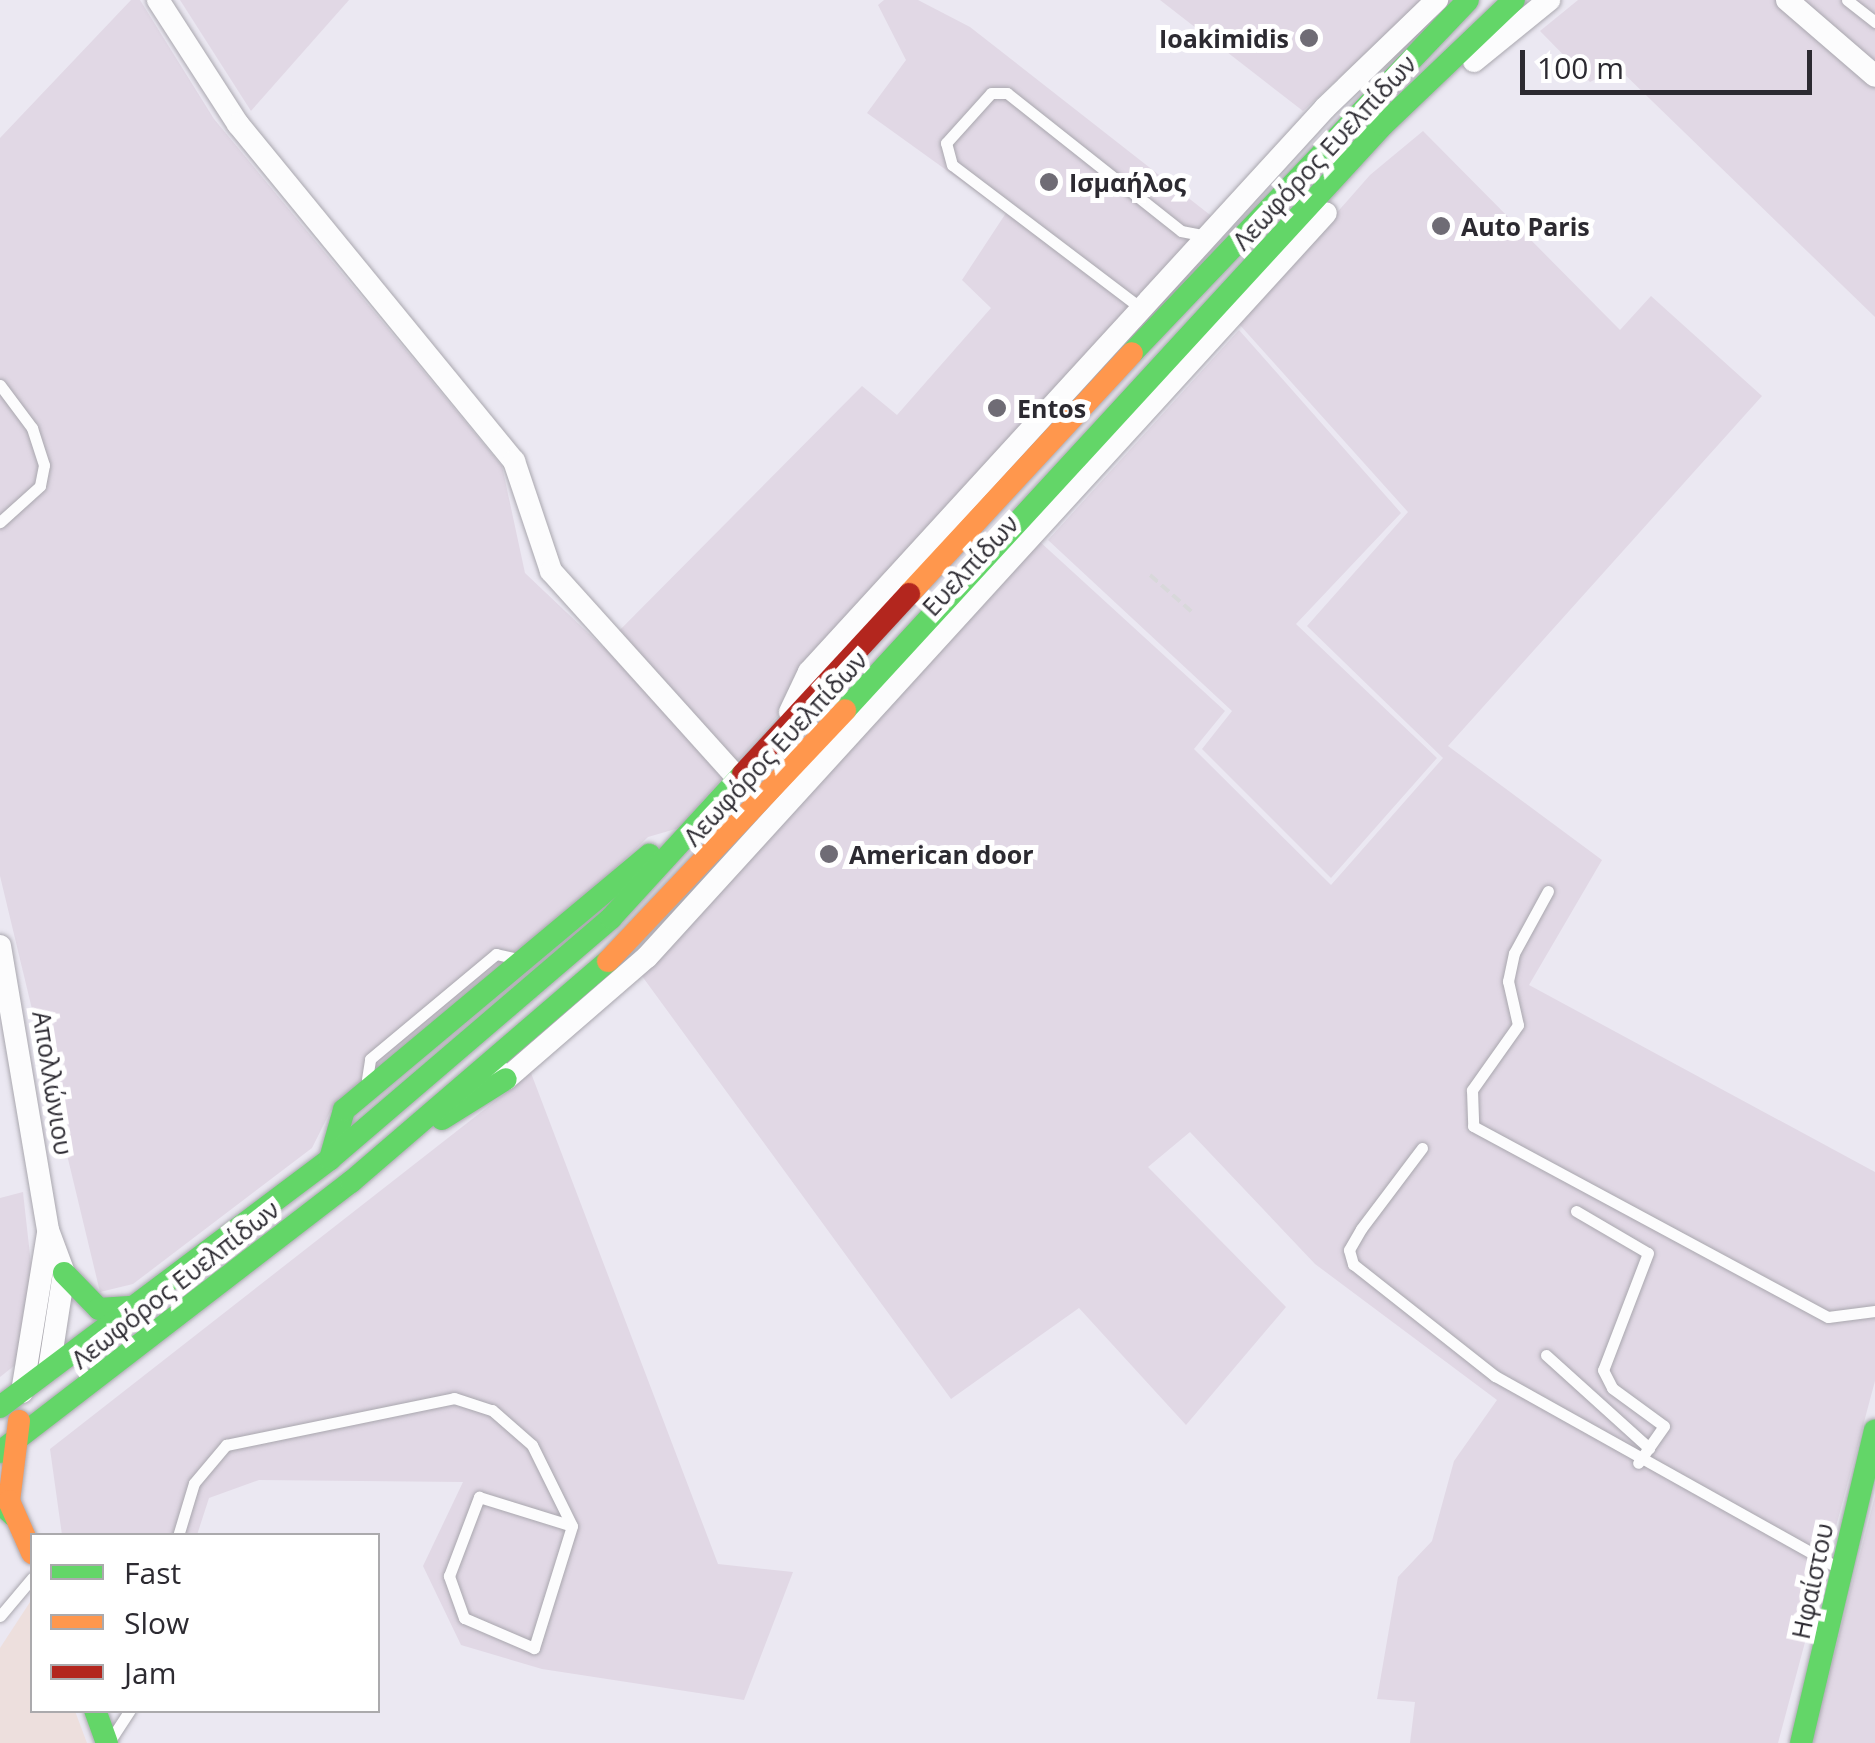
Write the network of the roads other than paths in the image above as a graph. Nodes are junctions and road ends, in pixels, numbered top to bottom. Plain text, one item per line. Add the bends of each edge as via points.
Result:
1 (158, 0) edge
2 (1437, 0) edge
3 (1468, 0) edge
4 (1514, 0) edge
5 (1549, 0) edge
6 (1788, 0) edge
7 (1848, 0) edge
8 (1875, 22) edge
9 (1875, 76) edge
10 (1296, 235) junction
11 (1218, 244) junction
12 (1142, 309) junction
13 (0, 384) edge
14 (0, 522) edge
15 (783, 734) junction
16 (742, 783) junction
17 (682, 846) junction
18 (1548, 891) dead end
19 (0, 946) edge
20 (531, 962) junction
21 (487, 1013) junction
22 (366, 1094) junction
23 (1422, 1148) dead end
24 (330, 1160) junction
25 (1576, 1211) dead end
26 (48, 1230) junction
27 (64, 1273) junction
28 (145, 1306) junction
29 (1875, 1310) edge
30 (1546, 1355) dead end
31 (48, 1373) junction
32 (22, 1392) junction
33 (0, 1407) edge
34 (39, 1423) junction
35 (1875, 1431) edge
36 (9, 1446) edge
37 (1649, 1448) junction
38 (1638, 1463) junction
39 (7, 1510) edge
40 (572, 1526) junction
41 (36, 1533) edge
42 (179, 1533) edge
43 (30, 1550) edge
44 (1843, 1570) junction
45 (30, 1580) edge
46 (0, 1616) edge
47 (96, 1713) edge
48 (128, 1713) edge
49 (108, 1743) edge
50 (1801, 1743) edge

1 - 16 street via 238,124 514,462 551,571
2 - 11 street, Ευελπίδων
3 - 11 main road, Λεωφόρος Ευελπίδων
4 - 10 main road, Λεωφόρος Ευελπίδων
5 - 10 street via 1470,64
6 - 9 street
7 - 8 lane
10 - 34 main road, Λεωφόρος Ευελπίδων via 639,949 499,1071 406,1134
11 - 12 street, Ευελπίδων
11 - 12 lane via 1181,231 1016,98 990,93 944,156
11 - 15 main road, Λεωφόρος Ευελπίδων
12 - 15 street, Ευελπίδων via 809,672
13 - 14 lane via 32,428 44,466 40,486
15 - 16 main road, Λεωφόρος Ευελπίδων
16 - 17 main road, Λεωφόρος Ευελπίδων
17 - 20 main road via 653,851
17 - 21 main road, Λεωφόρος Ευελπίδων
18 - 29 lane via 1514,952 1508,981 1518,1024 1472,1090 1473,1126 1828,1317
19 - 26 street, Απολλώνιου
20 - 21 main road
20 - 22 lane via 496,954 370,1060
21 - 22 main road
21 - 24 main road, Λεωφόρος Ευελπίδων
22 - 24 main road via 344,1110
23 - 38 lane via 1361,1229 1349,1250 1353,1264 1495,1376
24 - 28 main road, Λεωφόρος Ευελπίδων
25 - 37 lane via 1648,1253 1603,1370 1612,1388 1664,1426
26 - 27 street, Απολλώνιου
26 - 32 street, Απολλώνιου
27 - 28 main road via 99,1309
27 - 31 street, Απολλώνιου
28 - 31 main road, Λεωφόρος Ευελπίδων
30 - 37 lane
31 - 32 main road, Λεωφόρος Ευελπίδων
31 - 34 main road
32 - 33 main road, Λεωφόρος Ευελπίδων
32 - 36 main road, Απολλώνιου
34 - 36 main road, Λεωφόρος Ευελπίδων
34 - 41 main road
35 - 44 main road, Ηφαίστου
36 - 39 main road, Απολλώνιου
37 - 38 lane
38 - 44 lane
39 - 43 main road
40 - 40 lane via 534,1648 464,1618 449,1576 479,1498
40 - 42 lane via 532,1445 492,1410 454,1398 226,1445 194,1483
44 - 50 main road, Ηφαίστου
45 - 46 lane
47 - 49 main road
48 - 49 lane

